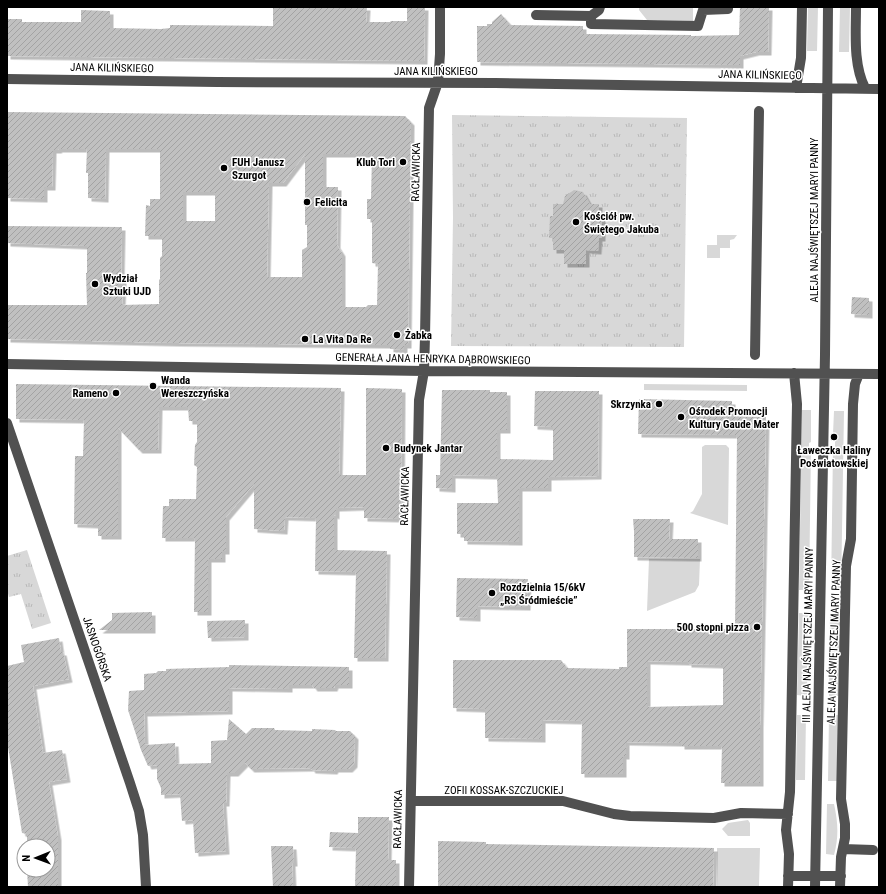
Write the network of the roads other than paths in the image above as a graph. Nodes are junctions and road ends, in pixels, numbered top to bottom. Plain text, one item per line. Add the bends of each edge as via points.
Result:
1 (440, 7) edge
2 (600, 7) edge
3 (728, 7) edge
4 (802, 7) edge
5 (828, 7) edge
6 (856, 7) edge
7 (536, 15) dead end
8 (591, 16) junction
9 (7, 79) edge
10 (438, 82) junction
11 (796, 88) junction
12 (827, 88) junction
13 (865, 88) junction
14 (879, 89) edge
15 (759, 111) dead end
16 (755, 355) dead end
17 (7, 364) edge
18 (424, 371) junction
19 (794, 373) junction
20 (859, 374) junction
21 (879, 374) edge
22 (824, 378) junction
23 (7, 424) edge
24 (411, 801) junction
25 (788, 814) junction
26 (842, 849) junction
27 (873, 850) dead end
28 (788, 876) junction
29 (815, 876) junction
30 (841, 876) junction
31 (146, 887) edge
32 (409, 887) edge
33 (788, 887) edge
34 (815, 887) edge
35 (840, 887) edge

1 - 10 street, RACŁAWICKA
2 - 8 street
3 - 8 street via 702,10 698,26 591,24
4 - 11 street via 801,58
5 - 12 street, ALEJA NAJŚWIĘTSZEJ MARYI PANNY
6 - 13 street via 858,68
7 - 8 street
9 - 10 street, JANA KILIŃSKIEGO
10 - 11 street, JANA KILIŃSKIEGO
10 - 18 street, RACŁAWICKA via 429,108
11 - 12 street, JANA KILIŃSKIEGO
12 - 13 street, JANA KILIŃSKIEGO
12 - 22 street, ALEJA NAJŚWIĘTSZEJ MARYI PANNY
13 - 14 street, JANA KILIŃSKIEGO
15 - 16 street
17 - 18 street, GENERAŁA JANA HENRYKA DĄBROWSKIEGO
18 - 19 street, GENERAŁA JANA HENRYKA DĄBROWSKIEGO
18 - 24 street, RACŁAWICKA via 419,400
19 - 22 street, GENERAŁA JANA HENRYKA DĄBROWSKIEGO
19 - 25 street via 796,420
20 - 21 street, GENERAŁA JANA HENRYKA DĄBROWSKIEGO
20 - 22 street, GENERAŁA JANA HENRYKA DĄBROWSKIEGO
20 - 26 street, ALEJA NAJŚWIĘTSZEJ MARYI PANNY via 853,404 851,539 846,566 841,799 845,838
22 - 29 street, III ALEJA NAJŚWIĘTSZEJ MARYI PANNY
23 - 31 street, JASNOGÓRSKA via 139,811
24 - 25 street, ZOFII KOSSAK-SZCZUCKIEJ via 563,801 630,816 714,818 741,813
24 - 32 street, RACŁAWICKA
25 - 28 street
26 - 27 street
26 - 30 street, ALEJA NAJŚWIĘTSZEJ MARYI PANNY
28 - 29 street
28 - 33 street
29 - 30 street
29 - 34 street, III ALEJA NAJŚWIĘTSZEJ MARYI PANNY
30 - 35 street, ALEJA NAJŚWIĘTSZEJ MARYI PANNY

